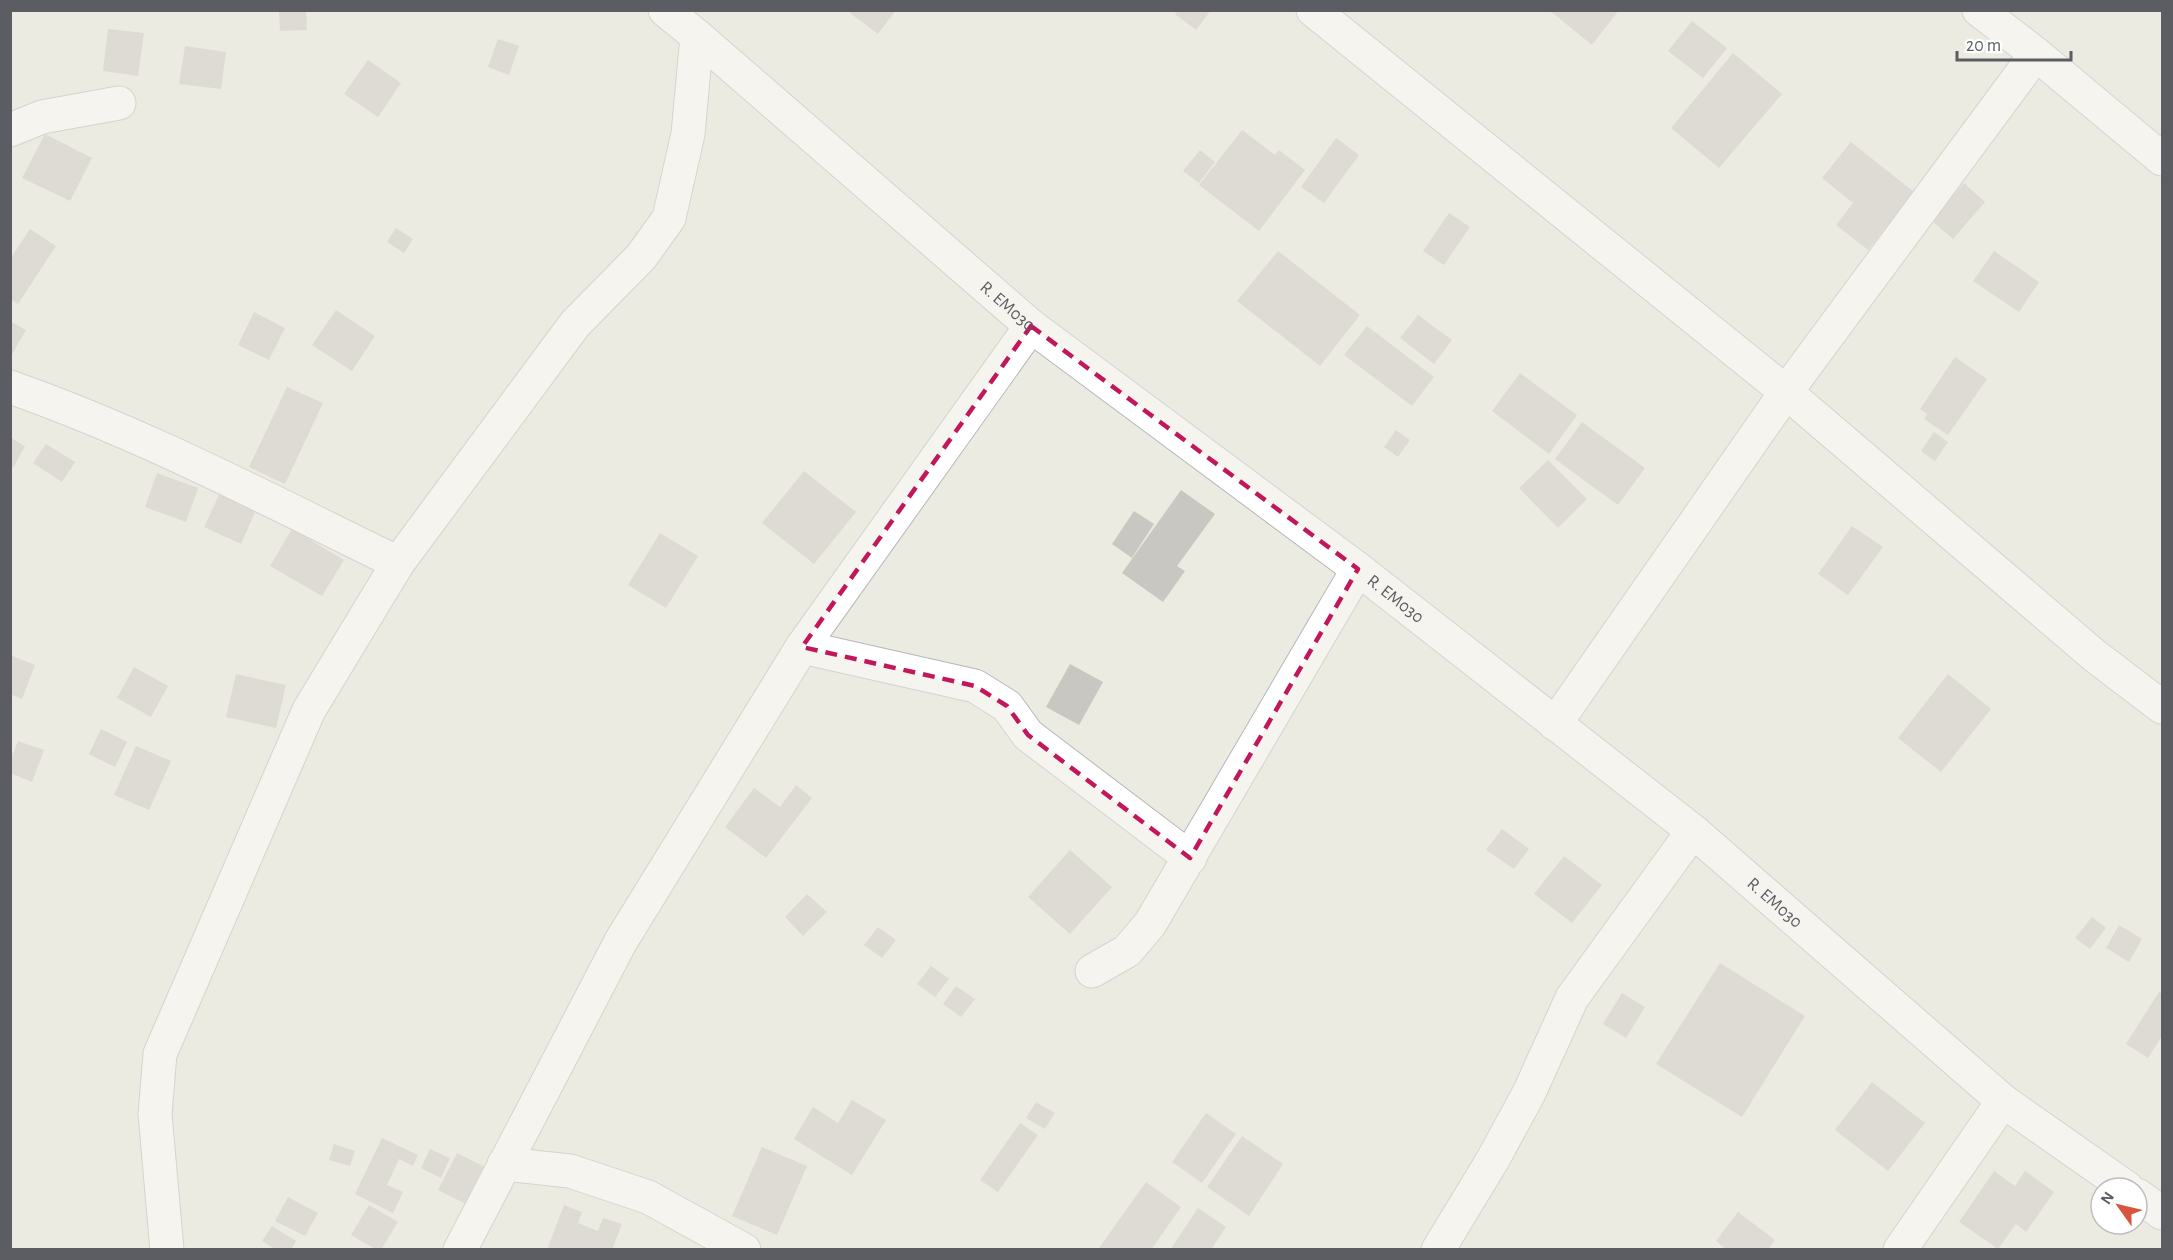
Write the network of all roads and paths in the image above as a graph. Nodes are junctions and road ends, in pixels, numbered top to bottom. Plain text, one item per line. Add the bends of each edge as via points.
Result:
1 (665, 10) edge
2 (1313, 10) edge
3 (1979, 10) edge
4 (697, 36) junction
5 (2036, 54) junction
6 (120, 103) dead end
7 (10, 130) edge
8 (2163, 159) edge
9 (1031, 326) junction
10 (10, 387) edge
11 (1786, 392) junction
12 (398, 563) junction
13 (1358, 569) junction
14 (802, 647) junction
15 (2163, 707) edge
16 (1555, 724) junction
17 (1693, 831) junction
18 (1190, 858) junction
19 (1092, 971) dead end
20 (2003, 1101) junction
21 (504, 1164) junction
22 (2110, 1176) edge
23 (2149, 1203) edge
24 (2163, 1213) edge
25 (167, 1250) edge
26 (460, 1250) edge
27 (744, 1250) edge
28 (1437, 1250) edge
29 (1900, 1250) edge

1 - 4 street, R. EM030
2 - 11 street
3 - 5 street
4 - 9 street, R. EM030
4 - 12 street via 688,134 669,218 640,257 575,324
5 - 8 street
5 - 11 street
6 - 7 street via 42,117
9 - 13 street, R. EM030
9 - 14 street
10 - 12 street via 67,406
11 - 15 street via 2095,656
11 - 16 street
12 - 25 street via 309,710 160,1054 155,1114
13 - 16 street, R. EM030
13 - 18 street
14 - 18 street via 975,686 1007,706 1028,735
14 - 21 street via 621,941
16 - 17 street, R. EM030
17 - 20 street, R. EM030
17 - 28 street via 1572,998 1492,1161
18 - 19 street via 1150,924 1127,951
20 - 22 street, R. EM030
20 - 29 street
21 - 26 street
21 - 27 street via 570,1171 648,1197
23 - 24 street

